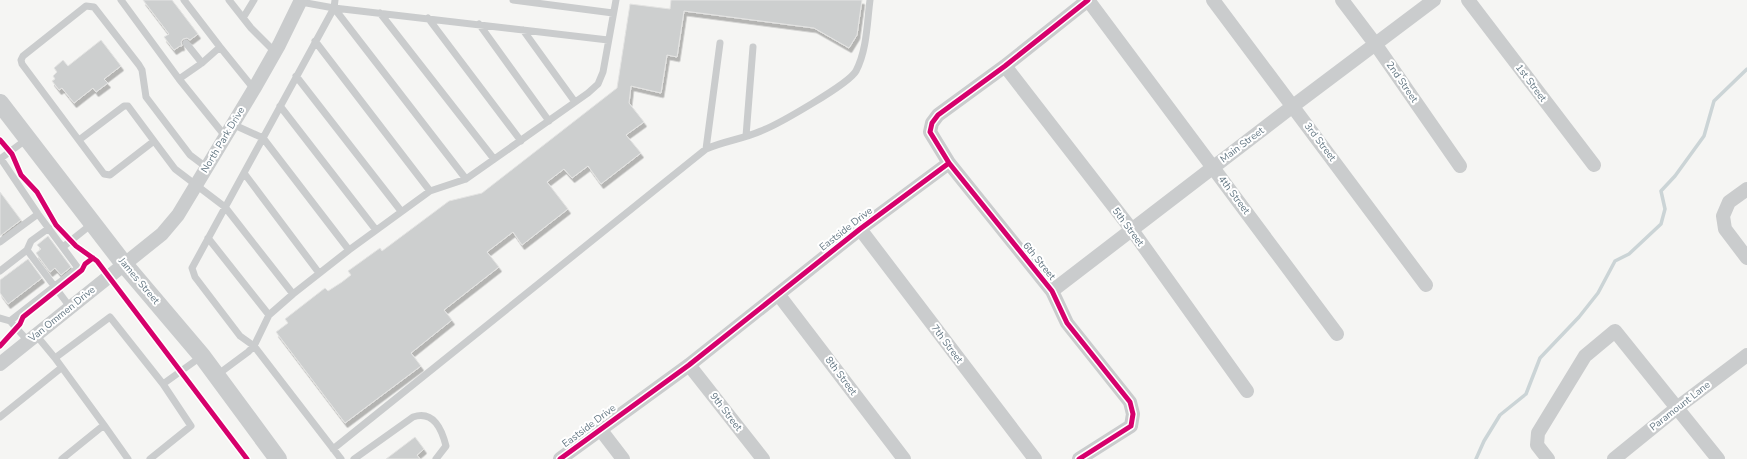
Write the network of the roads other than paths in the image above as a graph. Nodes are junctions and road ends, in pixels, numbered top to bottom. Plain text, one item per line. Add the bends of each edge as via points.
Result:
1 (121, 0) edge
2 (184, 0) edge
3 (229, 0) edge
4 (254, 0) edge
5 (335, 0) edge
6 (513, 0) edge
7 (616, 0) edge
8 (870, 0) edge
9 (1088, 0) edge
10 (1213, 0) edge
11 (1342, 0) edge
12 (1434, 0) edge
13 (1468, 0) edge
14 (301, 1) edge
15 (334, 8) junction
16 (380, 13) junction
17 (613, 13) junction
18 (243, 18) junction
19 (428, 18) junction
20 (479, 24) junction
21 (523, 30) junction
22 (608, 40) junction
23 (315, 41) junction
24 (186, 43) dead end
25 (720, 43) dead end
26 (1376, 45) junction
27 (220, 47) junction
28 (753, 47) dead end
29 (275, 52) junction
30 (202, 63) junction
31 (1005, 66) junction
32 (296, 76) junction
33 (179, 79) junction
34 (254, 89) junction
35 (575, 102) junction
36 (0, 103) edge
37 (280, 106) junction
38 (1293, 106) junction
39 (549, 121) junction
40 (232, 124) junction
41 (225, 136) junction
42 (746, 136) junction
43 (27, 138) junction
44 (263, 138) junction
45 (79, 140) junction
46 (154, 141) junction
47 (521, 141) junction
48 (706, 149) junction
49 (0, 159) edge
50 (494, 160) junction
51 (949, 163) junction
52 (1460, 166) dead end
53 (1594, 166) dead end
54 (206, 167) junction
55 (1213, 167) junction
56 (244, 173) junction
57 (466, 179) junction
58 (196, 185) junction
59 (1747, 189) edge
60 (430, 191) junction
61 (225, 206) junction
62 (402, 211) junction
63 (38, 214) junction
64 (93, 223) junction
65 (49, 228) junction
66 (860, 229) junction
67 (376, 230) junction
68 (1132, 230) junction
69 (208, 238) junction
70 (0, 242) edge
71 (63, 247) junction
72 (27, 250) junction
73 (349, 250) junction
74 (1747, 258) edge
75 (124, 264) junction
76 (0, 271) edge
77 (319, 274) junction
78 (1426, 285) dead end
79 (55, 287) junction
80 (1052, 291) junction
81 (293, 294) junction
82 (778, 294) junction
83 (70, 307) junction
84 (269, 315) junction
85 (0, 318) edge
86 (10, 321) junction
87 (1337, 334) dead end
88 (32, 338) junction
89 (254, 346) junction
90 (1747, 355) edge
91 (202, 356) junction
92 (2, 357) edge
93 (55, 358) junction
94 (689, 365) junction
95 (62, 368) junction
96 (217, 375) junction
97 (163, 384) junction
98 (1247, 391) dead end
99 (1678, 407) junction
100 (0, 417) edge
101 (104, 425) junction
102 (600, 429) junction
103 (333, 448) junction
104 (62, 459) edge
105 (128, 459) edge
106 (150, 459) edge
107 (278, 459) edge
108 (341, 459) edge
109 (354, 459) edge
110 (436, 459) edge
111 (560, 459) edge
112 (623, 459) edge
113 (763, 459) edge
114 (904, 459) edge
115 (1035, 459) edge
116 (1079, 459) edge
117 (1548, 459) edge
118 (1614, 459) edge
119 (1718, 459) edge

1 - 33 lane
2 - 27 lane
3 - 18 lane
4 - 18 lane
5 - 15 lane
6 - 17 lane
7 - 17 lane
8 - 42 lane via 863,55 855,73 833,91 761,132
9 - 31 street
9 - 55 street, 4th Street
10 - 38 street, 3rd Street
11 - 26 street, 2nd Street
12 - 26 street, Main Street
13 - 53 street, 1st Street
14 - 15 lane
14 - 29 street, North Park Drive
15 - 16 lane
15 - 23 lane
15 - 57 lane
16 - 19 lane
16 - 50 lane
17 - 22 lane
18 - 29 lane
19 - 20 lane
19 - 47 lane
20 - 21 lane
20 - 39 lane
21 - 22 lane
21 - 35 lane
22 - 35 lane via 603,72 598,84
23 - 32 lane
23 - 60 lane
24 - 30 lane
25 - 48 lane
26 - 38 street, Main Street
26 - 52 street, 2nd Street
27 - 30 lane
27 - 34 lane
28 - 42 lane
29 - 34 street, North Park Drive
30 - 33 lane
31 - 51 street via 938,115 932,123 930,132
31 - 68 street, 5th Street
32 - 37 lane
32 - 62 lane
33 - 41 lane
34 - 40 street, North Park Drive
35 - 39 lane
36 - 43 street, James Street
37 - 44 lane
37 - 67 lane
38 - 55 street, Main Street
38 - 78 street, 3rd Street
39 - 47 lane
40 - 41 street, North Park Drive
40 - 44 lane
41 - 54 street, North Park Drive
42 - 48 lane
43 - 49 lane
43 - 64 street, James Street
44 - 56 lane
44 - 73 lane
45 - 46 lane via 107,175
45 - 46 lane via 124,106 128,106
45 - 54 lane via 21,60 86,6 90,6 94,7 139,65 146,97 190,155
46 - 58 lane via 175,169
47 - 50 lane
48 - 103 lane
49 - 63 lane
50 - 57 lane
51 - 66 street, Eastside Drive
51 - 80 street, 6th Street
54 - 58 street, North Park Drive
55 - 68 street, Main Street
55 - 87 street, 4th Street
56 - 61 lane
56 - 77 lane
57 - 60 lane
58 - 61 lane
58 - 75 street, North Park Drive via 170,226
59 - 74 street via 1729,202 1723,216 1725,229
60 - 62 lane
61 - 69 lane
61 - 81 lane
62 - 67 lane
63 - 65 lane
63 - 70 lane
64 - 71 lane
64 - 75 street, James Street
65 - 71 lane
65 - 72 lane via 31,242
66 - 82 street, Eastside Drive
66 - 115 street, 7th Street
67 - 73 lane
68 - 80 street, Main Street
68 - 98 street, 5th Street
69 - 84 lane
69 - 89 lane via 192,268 195,277 240,336
71 - 79 lane via 78,268
72 - 76 lane
72 - 79 lane
73 - 77 lane
75 - 83 street, Van Ommen Drive
75 - 91 street, James Street
77 - 81 lane
79 - 83 lane
79 - 86 lane
80 - 116 street, 6th Street via 1067,323 1130,402 1133,414 1131,426
81 - 84 lane
82 - 94 street, Eastside Drive
82 - 114 street, 8th Street
83 - 88 street, Van Ommen Drive
84 - 89 lane
85 - 86 lane
86 - 88 lane
88 - 92 street, Van Ommen Drive
88 - 93 lane
89 - 96 lane
89 - 103 lane
90 - 99 street, Paramount Lane
91 - 96 street, James Street
91 - 97 lane
93 - 95 lane
93 - 97 lane via 110,317
94 - 102 street, Eastside Drive
94 - 113 street, 9th Street
95 - 100 lane
95 - 101 lane
96 - 107 street, James Street
97 - 106 lane via 191,426
99 - 117 street via 1615,331 1585,356 1538,433 1537,445
99 - 118 street, Paramount Lane
99 - 119 street
101 - 104 lane
101 - 105 lane
102 - 111 street, Eastside Drive
102 - 112 street
103 - 108 lane
109 - 110 lane via 413,416 420,414 432,418 442,431 446,446

